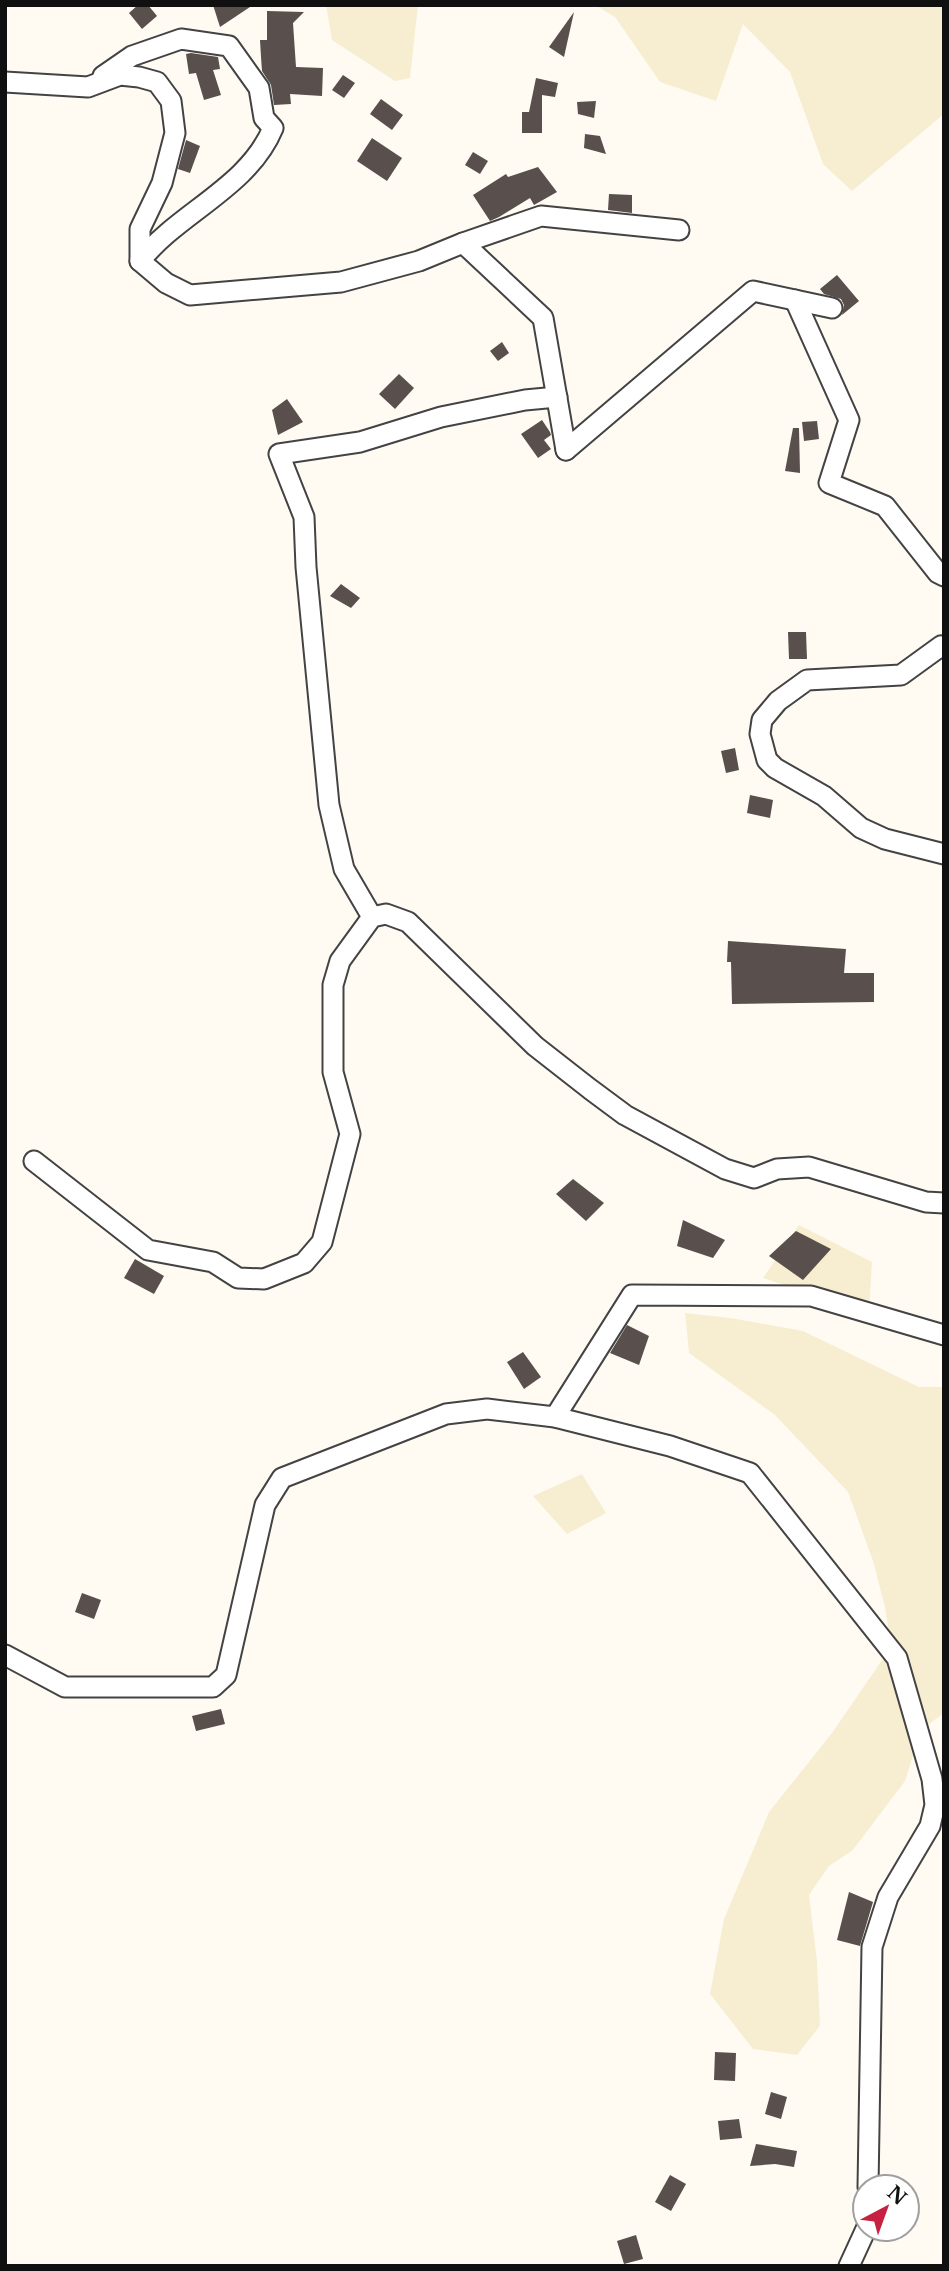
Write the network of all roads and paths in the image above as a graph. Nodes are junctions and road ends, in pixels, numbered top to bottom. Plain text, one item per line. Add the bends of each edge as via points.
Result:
1 (5, 82) edge
2 (88, 87) junction
3 (679, 230) dead end
4 (463, 243) junction
5 (140, 261) junction
6 (795, 300) junction
7 (832, 308) dead end
8 (557, 397) junction
9 (944, 576) edge
10 (944, 648) edge
11 (944, 854) edge
12 (372, 917) junction
13 (34, 1161) dead end
14 (944, 1203) edge
15 (944, 1335) edge
16 (555, 1417) junction
17 (5, 1655) edge
18 (938, 1776) edge
19 (868, 2173) edge
20 (860, 2243) edge
21 (849, 2266) edge

1 - 2 street
2 - 5 street via 120,75 139,77 157,82 171,101 175,133 162,184 140,229
2 - 5 street via 132,56 181,39 229,46 259,88 264,118 273,128 266,144 218,196 155,242
3 - 4 street via 541,216
4 - 5 street via 419,261 341,282 190,295 166,283
4 - 8 street via 543,318
6 - 7 street
6 - 8 street via 753,291 566,450
6 - 9 street via 849,420 829,483 885,506
8 - 12 street via 441,416 360,442 279,454 304,517 329,805 344,869
10 - 11 street via 901,675 807,680 778,701 762,720 760,734 767,760 775,768 824,796 861,828
12 - 13 street via 340,961 333,985 333,1072 350,1133 322,1242 304,1263 264,1279 238,1278 214,1262 148,1250
12 - 14 street via 386,914 408,922 535,1046 590,1089 625,1115 725,1168 754,1178 777,1169 809,1167 926,1202
15 - 16 street via 811,1296 632,1295
16 - 17 street via 487,1409 446,1414 282,1478 265,1506 226,1675 213,1686 65,1687
16 - 18 street via 670,1446 750,1474 898,1658
18 - 19 street via 930,1826 888,1897 872,1947
20 - 21 street

